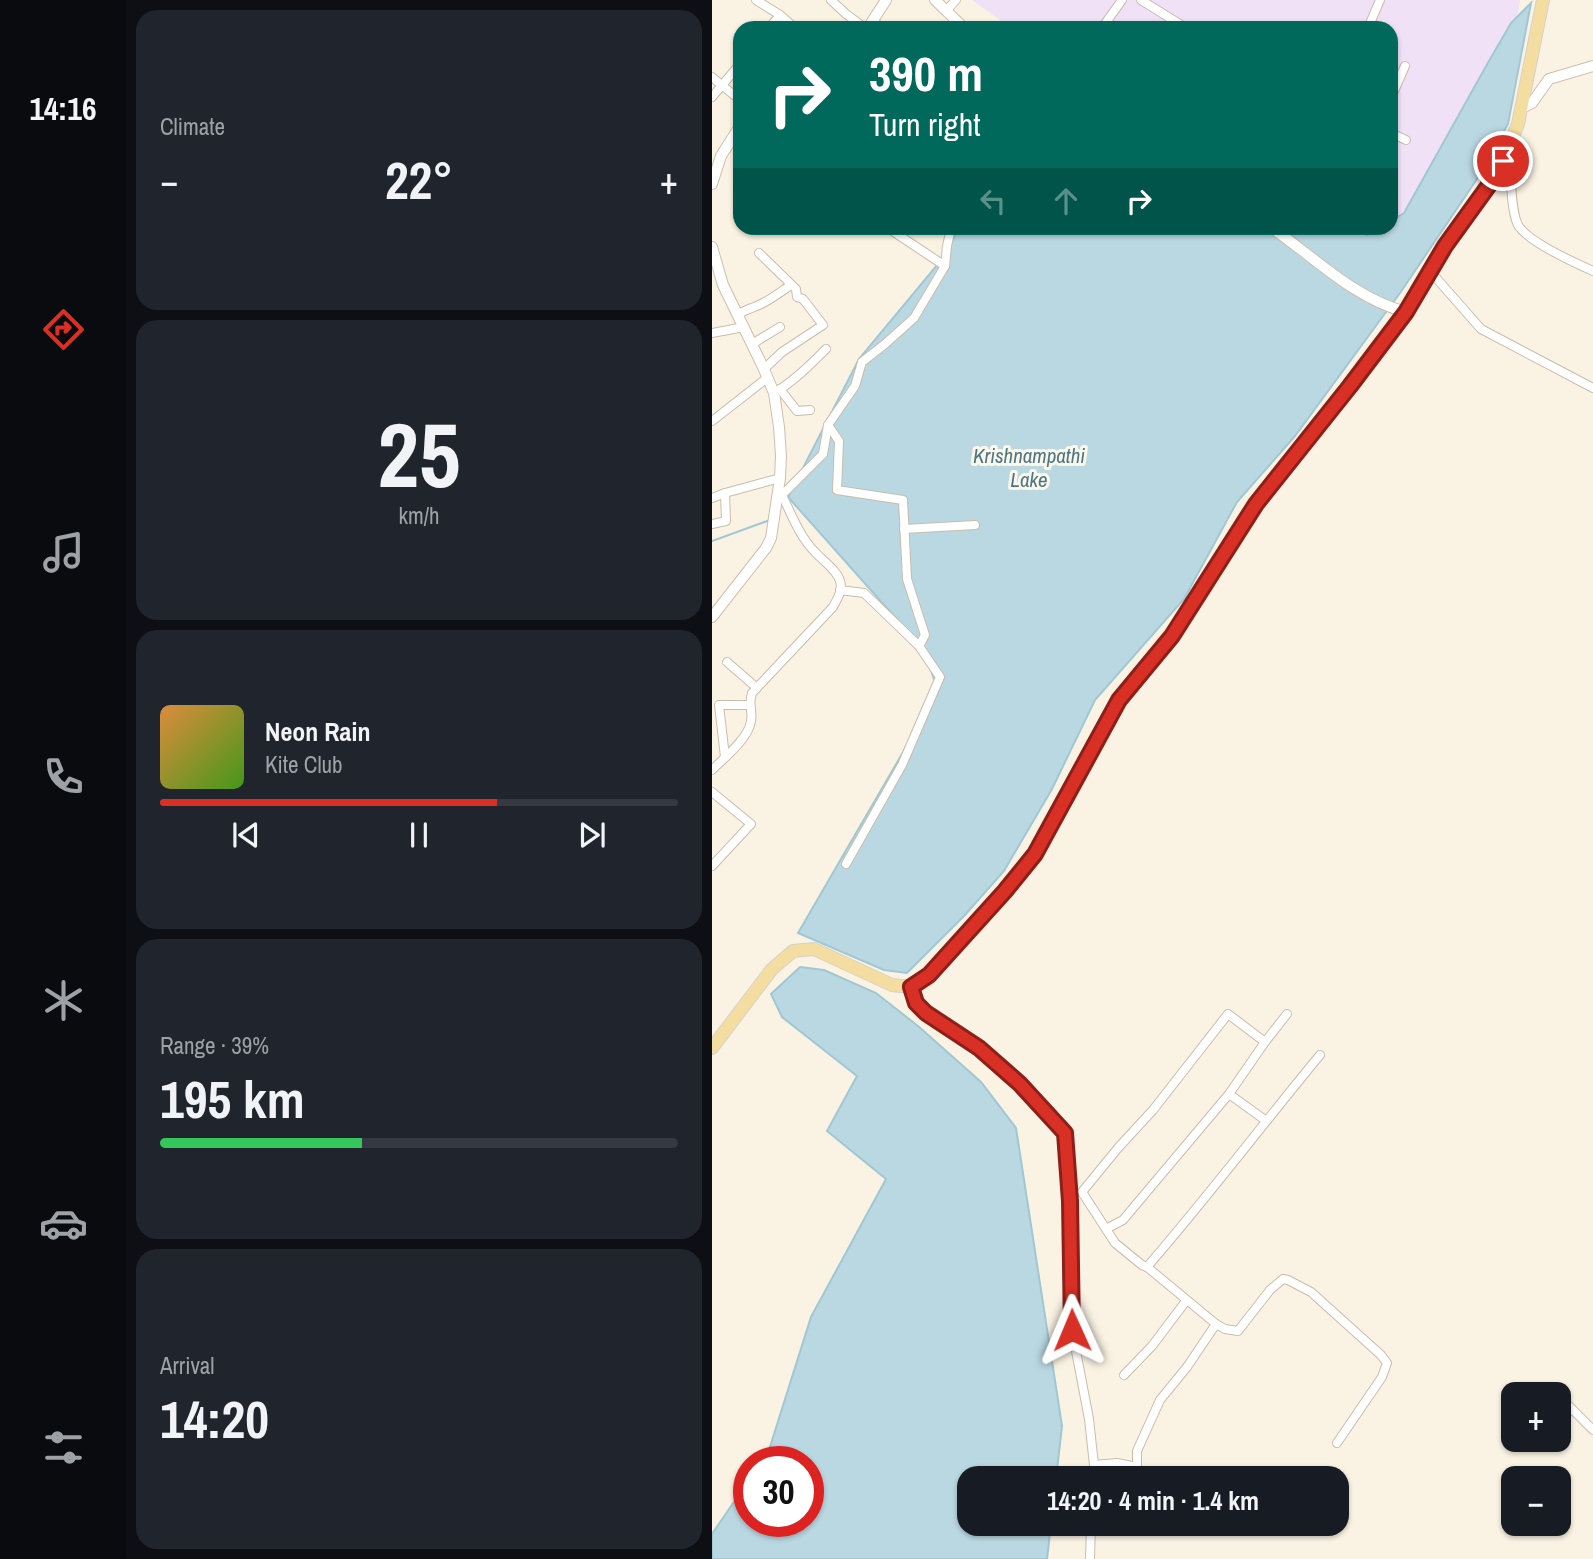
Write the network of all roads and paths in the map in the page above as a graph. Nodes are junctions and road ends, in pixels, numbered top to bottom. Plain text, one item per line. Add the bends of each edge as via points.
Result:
1 (756, 0) edge
2 (831, 0) edge
3 (886, 0) edge
4 (935, 0) edge
5 (956, 0) edge
6 (1122, 0) edge
7 (1141, 0) edge
8 (1380, 0) edge
9 (1543, 0) edge
10 (946, 11) junction
11 (780, 15) junction
12 (775, 21) edge
13 (787, 21) edge
14 (859, 21) edge
15 (872, 21) edge
16 (957, 21) edge
17 (1107, 21) edge
18 (1175, 21) edge
19 (1371, 21) edge
20 (1405, 66) dead end
21 (1593, 66) edge
22 (733, 73) edge
23 (712, 77) edge
24 (1398, 82) edge
25 (722, 86) junction
26 (733, 95) edge
27 (712, 97) edge
28 (1522, 108) junction
29 (1398, 136) edge
30 (733, 137) edge
31 (1406, 140) dead end
32 (1509, 147) junction
33 (712, 184) edge
34 (898, 235) edge
35 (949, 235) edge
36 (1281, 235) edge
37 (712, 247) edge
38 (759, 253) dead end
39 (945, 266) junction
40 (1430, 271) junction
41 (1593, 271) edge
42 (791, 285) junction
43 (718, 286) edge
44 (1406, 312) junction
45 (738, 315) junction
46 (744, 327) junction
47 (780, 327) dead end
48 (712, 333) edge
49 (752, 344) junction
50 (826, 349) dead end
51 (765, 373) junction
52 (1593, 388) edge
53 (777, 391) junction
54 (810, 410) dead end
55 (712, 421) edge
56 (828, 425) junction
57 (725, 493) junction
58 (781, 494) junction
59 (712, 498) edge
60 (712, 524) edge
61 (975, 525) dead end
62 (904, 529) junction
63 (840, 590) junction
64 (712, 617) edge
65 (919, 646) junction
66 (727, 662) dead end
67 (757, 688) junction
68 (750, 705) junction
69 (712, 728) edge
70 (722, 736) junction
71 (725, 757) junction
72 (712, 770) edge
73 (712, 792) edge
74 (846, 864) dead end
75 (712, 866) edge
76 (911, 987) junction
77 (1287, 1014) dead end
78 (1265, 1042) junction
79 (712, 1048) edge
80 (1320, 1055) dead end
81 (1229, 1094) junction
82 (1266, 1120) junction
83 (1082, 1192) junction
84 (1070, 1201) junction
85 (1106, 1229) junction
86 (1147, 1267) junction
87 (1186, 1301) junction
88 (1216, 1324) junction
89 (1124, 1375) dead end
90 (1571, 1408) edge
91 (1593, 1430) edge
92 (1337, 1443) dead end
93 (1094, 1465) joint
94 (1091, 1536) edge
95 (1090, 1559) edge

1 - 11 street
2 - 14 street
3 - 15 street
4 - 10 street
5 - 10 street
6 - 17 street
7 - 18 street
8 - 19 street
9 - 28 main road
10 - 16 street
11 - 12 street
11 - 13 street
20 - 24 street
21 - 28 street via 1549,79 1532,103
22 - 25 street
23 - 25 street
25 - 26 street
25 - 27 street
28 - 32 main road
29 - 31 street
30 - 33 street
32 - 40 main road via 1497,174
32 - 41 street via 1519,227 1562,257
34 - 39 street
35 - 39 street
36 - 44 street via 1354,289
37 - 43 street
38 - 42 street
39 - 56 street via 914,318 862,362 855,386
40 - 44 main road
40 - 52 street via 1481,329
42 - 45 street
42 - 51 street via 823,325 782,352
43 - 45 street
44 - 76 main road via 1256,504 1172,636 1119,700 1035,854 929,975
45 - 46 street
46 - 48 street
46 - 49 street
47 - 49 street
49 - 51 street
50 - 53 street
51 - 53 street
51 - 55 street
53 - 54 street via 797,411
53 - 58 street
56 - 58 street via 823,454
56 - 62 street via 839,440 837,490 903,499
57 - 58 street
57 - 59 street
57 - 60 street via 726,521
58 - 63 street via 812,549 839,578
58 - 64 street via 766,548
61 - 62 street
62 - 65 street via 907,579 925,635
63 - 65 street via 864,593
63 - 67 street via 833,607
65 - 74 street via 940,677 902,765
66 - 67 street
67 - 68 street
68 - 70 street via 719,705
68 - 71 street via 751,725
69 - 70 street
70 - 71 street
71 - 72 street
73 - 75 street via 751,824
76 - 79 main road via 892,985 814,949 793,951 772,970
76 - 84 street via 916,1003 926,1013 979,1048 1065,1133
77 - 78 street
78 - 81 street
78 - 83 street via 1228,1014
80 - 82 street
81 - 82 street
81 - 85 street via 1123,1220
82 - 86 street
83 - 84 street
83 - 85 street
84 - 93 street via 1072,1330
85 - 86 street via 1115,1243
86 - 87 street
87 - 88 street
87 - 89 street
88 - 92 street via 1238,1331 1283,1279 1311,1292 1381,1355 1387,1363 1382,1377
88 - 93 street via 1160,1400 1137,1451 1137,1467
90 - 91 street
94 - 95 street

